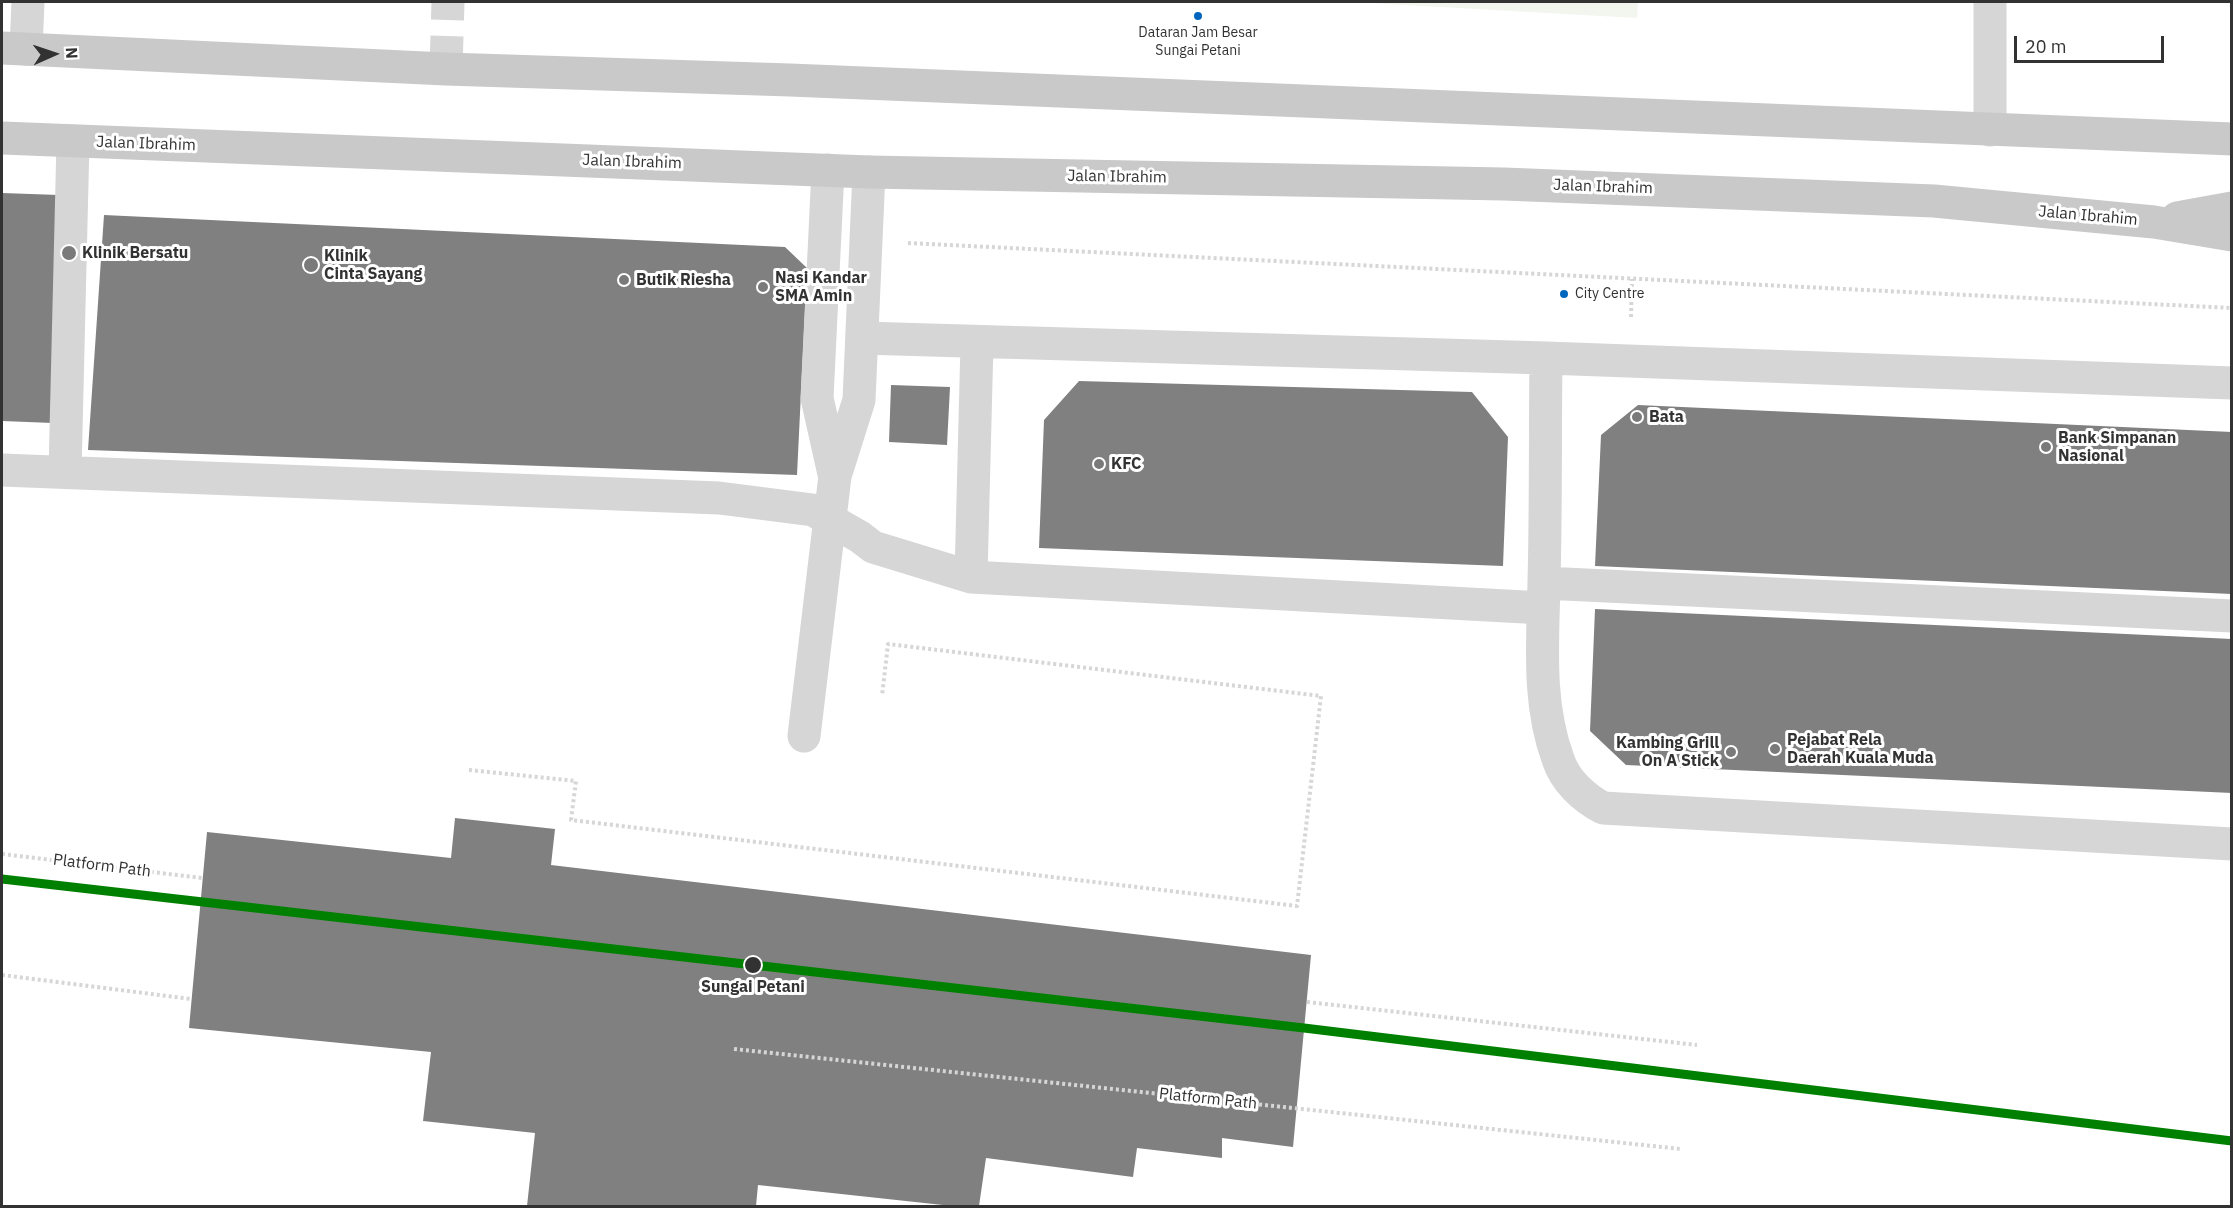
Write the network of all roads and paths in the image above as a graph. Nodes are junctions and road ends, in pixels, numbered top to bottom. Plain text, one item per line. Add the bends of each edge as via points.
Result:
1 (28, 2) edge
2 (1990, 2) edge
3 (14, 48) edge
4 (1990, 130) junction
5 (2, 138) edge
6 (2232, 139) edge
7 (73, 141) junction
8 (828, 170) junction
9 (869, 172) junction
10 (2232, 208) edge
11 (2154, 222) junction
12 (2232, 235) edge
13 (866, 241) junction
14 (2232, 308) edge
15 (862, 338) junction
16 (976, 343) junction
17 (1546, 358) junction
18 (2232, 383) edge
19 (2, 470) edge
20 (65, 472) junction
21 (835, 476) junction
22 (831, 520) junction
23 (970, 577) junction
24 (1543, 596) junction
25 (2232, 616) edge
26 (882, 696) dead end
27 (804, 736) dead end
28 (469, 770) dead end
29 (2232, 844) edge
30 (2, 854) edge
31 (202, 878) dead end
32 (2, 975) edge
33 (191, 999) dead end
34 (1307, 1002) dead end
35 (1697, 1046) dead end
36 (735, 1049) dead end
37 (1681, 1149) dead end

1 - 3 street
2 - 4 street
3 - 4 main road via 446,69
4 - 6 main road
5 - 7 main road, Jalan Ibrahim
7 - 8 main road, Jalan Ibrahim
7 - 20 street
8 - 9 main road, Jalan Ibrahim
8 - 21 street via 818,398
9 - 11 main road, Jalan Ibrahim via 1569,186 1934,201
9 - 13 street
10 - 11 main road
11 - 12 main road, Jalan Ibrahim
13 - 14 path
13 - 15 street
15 - 16 street
15 - 21 street via 859,400
16 - 17 street
16 - 23 street
17 - 18 street
17 - 24 street
19 - 20 street
20 - 22 street via 719,498 813,510
21 - 22 street
22 - 23 street via 873,547
22 - 27 street
23 - 24 street
24 - 25 street
24 - 29 street via 1546,718 1558,762 1581,793 1603,808
26 - 28 path via 888,644 1321,696 1297,906 571,820 576,781
30 - 31 path, Platform Path
32 - 33 path
34 - 35 path
36 - 37 path, Platform Path

